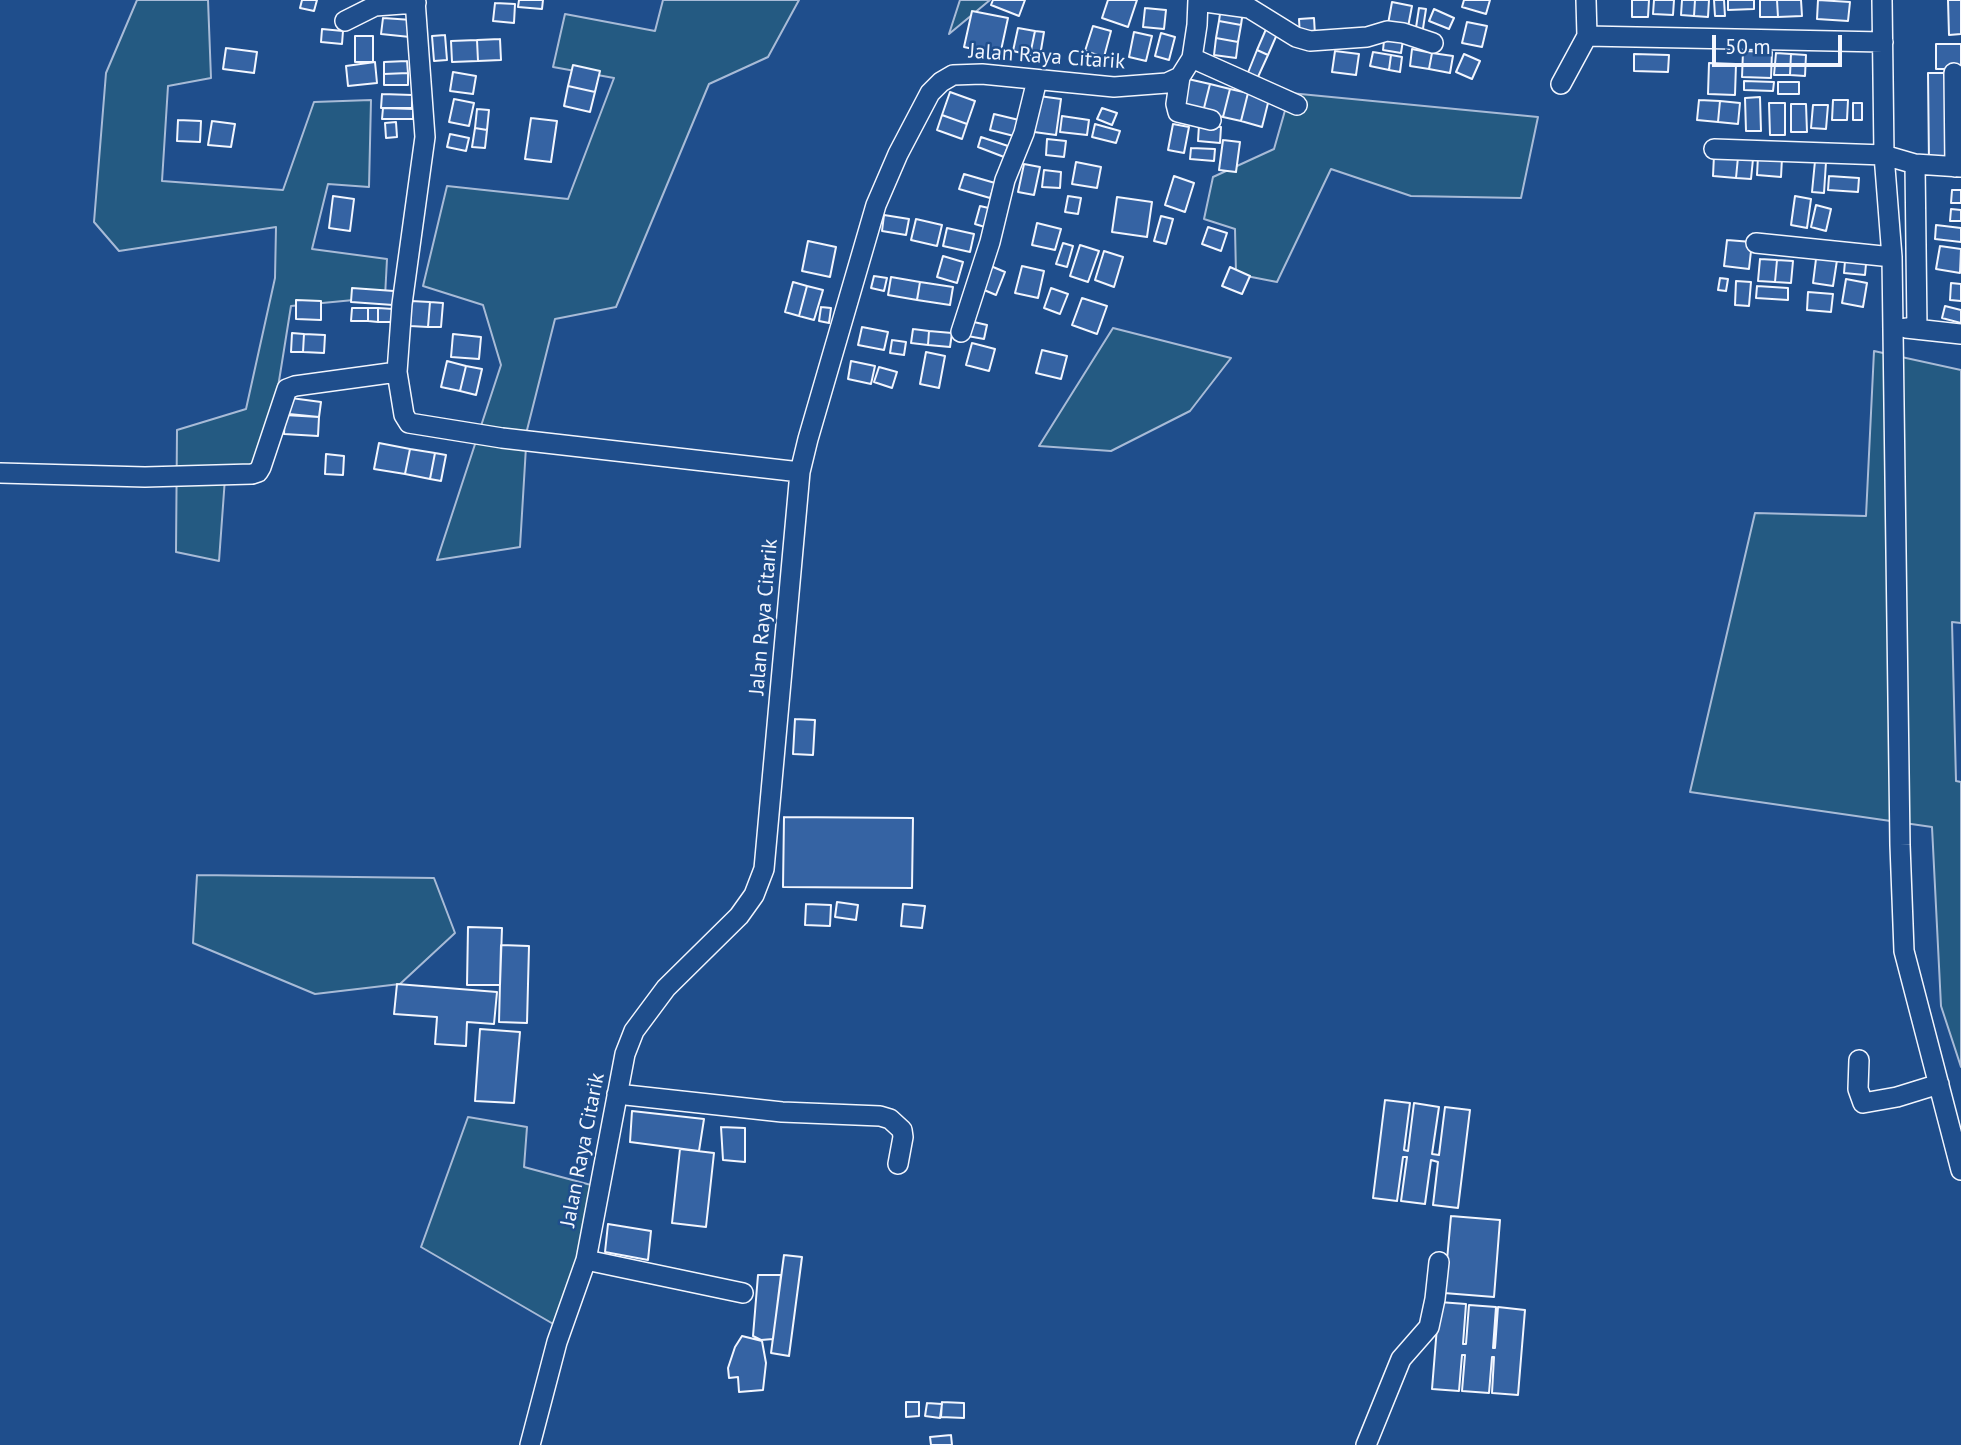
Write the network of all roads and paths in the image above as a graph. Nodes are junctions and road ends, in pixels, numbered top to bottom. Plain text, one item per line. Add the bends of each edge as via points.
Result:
1 (1198, 0) edge
2 (1586, 0) edge
3 (1882, 0) edge
4 (415, 2) edge
5 (345, 21) dead end
6 (1587, 36) junction
7 (1883, 42) junction
8 (1433, 43) dead end
9 (1192, 58) junction
10 (1954, 73) dead end
11 (1180, 77) junction
12 (1037, 80) junction
13 (1561, 84) dead end
14 (1297, 105) dead end
15 (1211, 120) dead end
16 (1714, 149) dead end
17 (1884, 155) junction
18 (1915, 164) junction
19 (1958, 167) edge
20 (1756, 243) dead end
21 (1892, 257) junction
22 (1891, 326) junction
23 (1917, 329) junction
24 (961, 332) dead end
25 (1961, 334) edge
26 (397, 372) junction
27 (800, 472) junction
28 (0, 473) edge
29 (1859, 1060) dead end
30 (1939, 1084) junction
31 (617, 1094) junction
32 (898, 1164) dead end
33 (1961, 1170) edge
34 (586, 1259) junction
35 (1439, 1262) dead end
36 (743, 1293) dead end
37 (530, 1445) edge
38 (1366, 1445) edge

1 - 8 street via 1249,9 1310,41 1387,31
1 - 9 street
2 - 6 street
3 - 7 street
4 - 5 street via 375,6
4 - 26 street via 425,136
6 - 7 street
6 - 13 street
7 - 17 street
9 - 11 street
9 - 14 street
10 - 19 street
11 - 12 street, Jalan Raya Citarik via 1167,83 1114,87
11 - 15 street via 1178,112
12 - 24 street
12 - 27 street, Jalan Raya Citarik via 953,75 930,93 876,205
16 - 17 street
17 - 18 street
17 - 21 street
18 - 19 street
18 - 23 street
20 - 21 street
21 - 22 street
22 - 23 street
22 - 30 street via 1904,951
23 - 25 street
26 - 27 street via 404,415 416,426
26 - 28 street via 287,389 261,467 252,474
27 - 31 street, Jalan Raya Citarik via 764,869 739,916 672,981 634,1031
29 - 30 street via 1858,1089 1863,1103
30 - 33 street
31 - 32 street via 782,1112 880,1116 902,1130
31 - 34 street, Jalan Raya Citarik
34 - 36 street
34 - 37 street, Jalan Raya Citarik via 557,1342
35 - 38 street via 1429,1327 1401,1359

